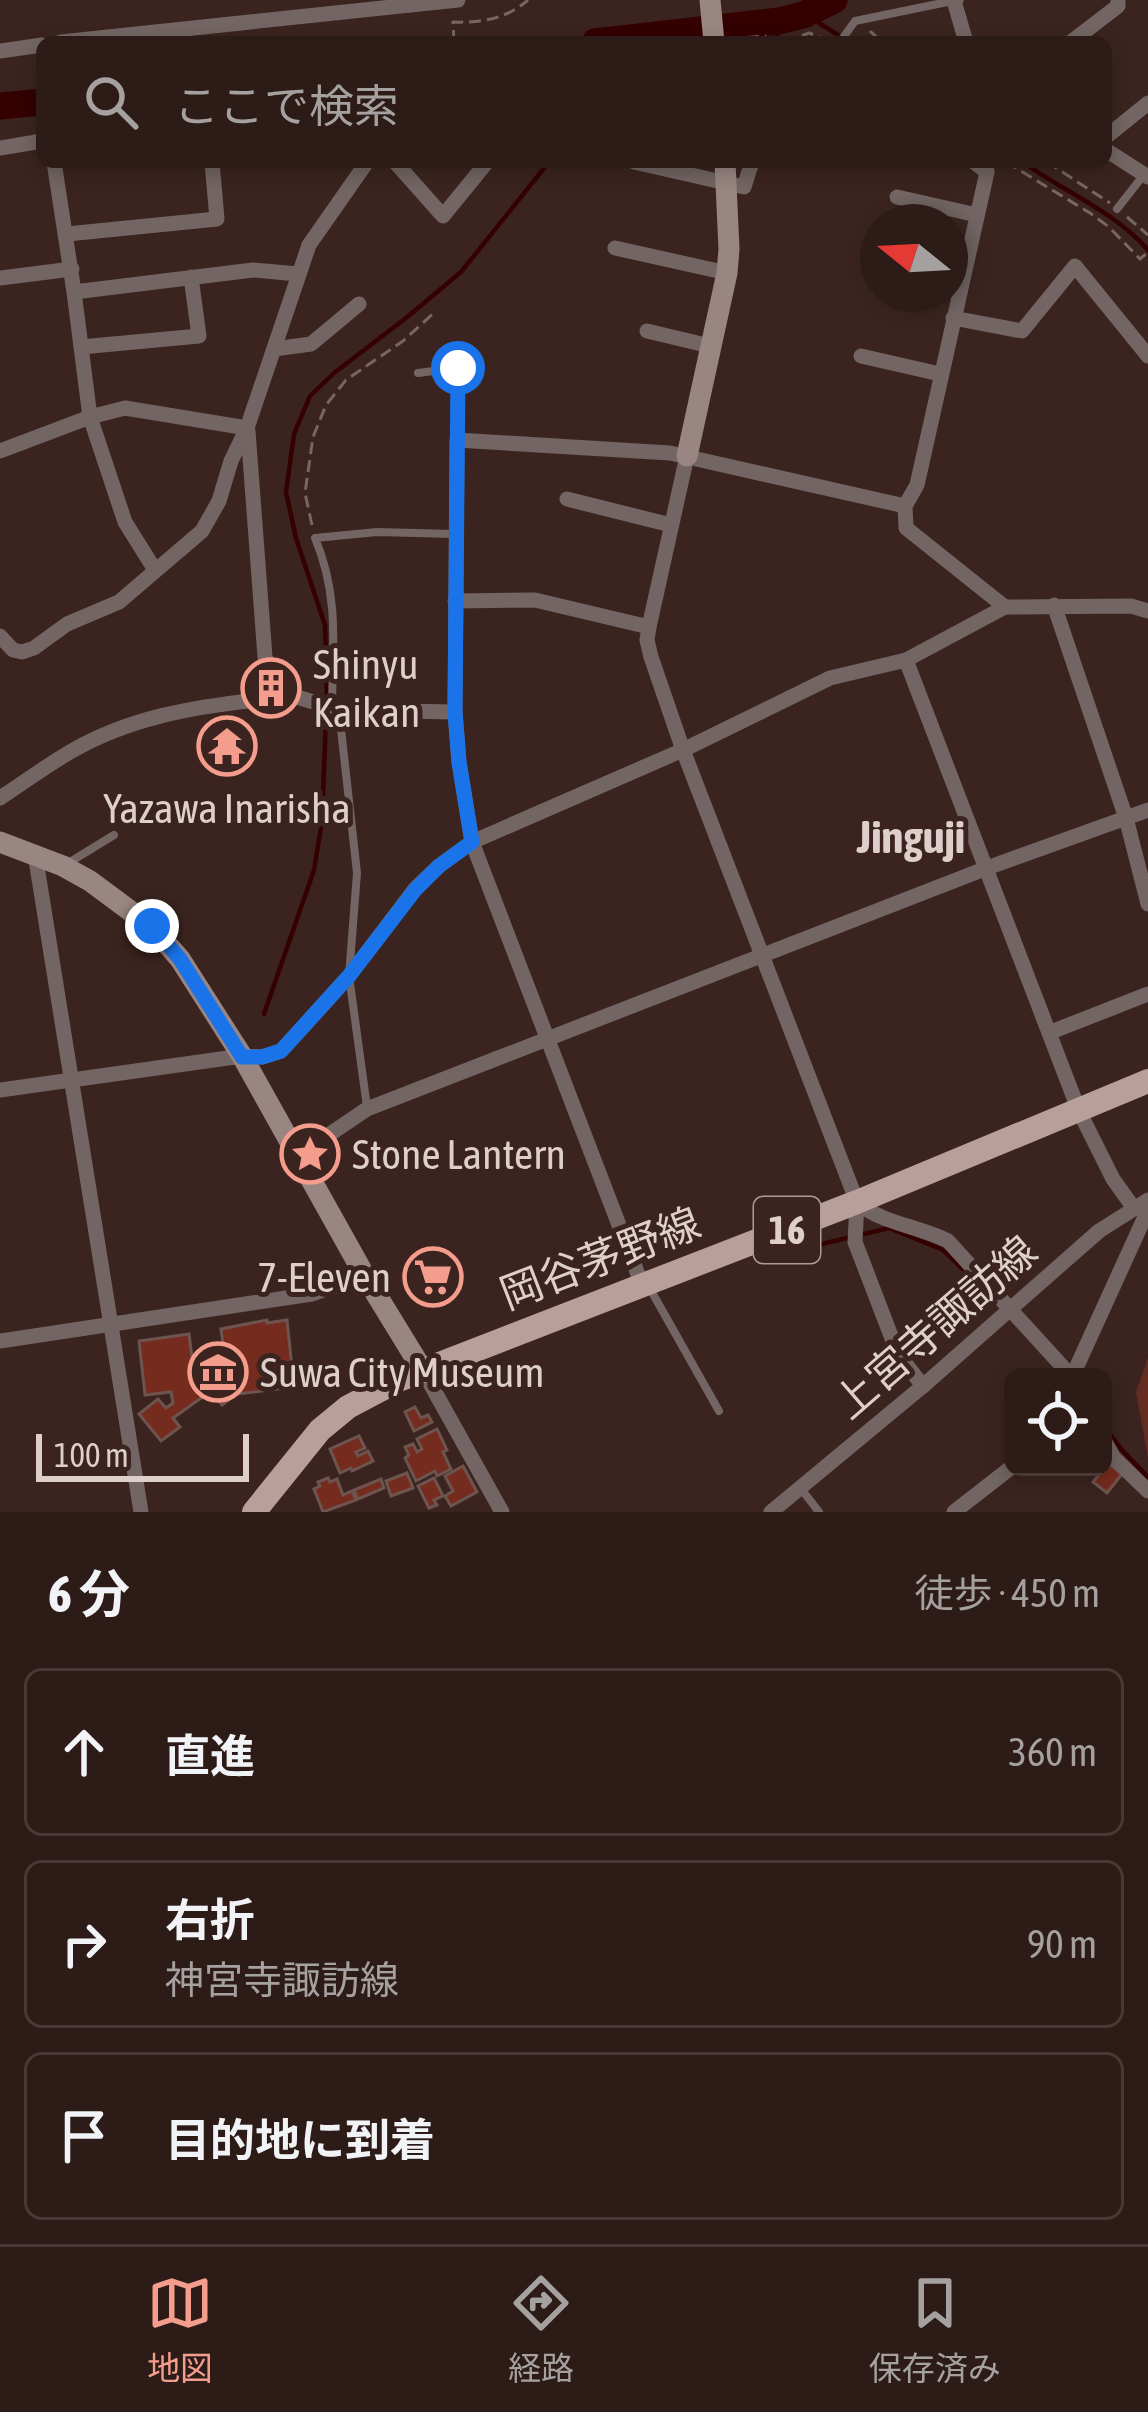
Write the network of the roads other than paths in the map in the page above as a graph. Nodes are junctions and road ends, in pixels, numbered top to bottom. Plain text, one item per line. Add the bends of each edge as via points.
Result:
1 (458, 0) edge
2 (710, 0) edge
3 (955, 0) edge
4 (1118, 0) edge
5 (391, 3) edge
6 (112, 36) edge
7 (713, 36) edge
8 (844, 36) edge
9 (964, 36) edge
10 (1079, 36) edge
11 (36, 46) edge
12 (0, 51) edge
13 (1148, 104) edge
14 (1112, 132) edge
15 (36, 142) edge
16 (0, 148) edge
17 (1112, 154) edge
18 (55, 168) edge
19 (213, 168) edge
20 (363, 168) edge
21 (399, 168) edge
22 (482, 168) edge
23 (684, 168) edge
24 (750, 168) edge
25 (982, 168) edge
26 (726, 173) edge
27 (1146, 176) edge
28 (897, 197) dead end
29 (1118, 209) road end
30 (977, 215) junction
31 (67, 234) junction
32 (968, 240) edge
33 (616, 248) dead end
34 (72, 269) junction
35 (727, 273) junction
36 (298, 274) junction
37 (0, 278) edge
38 (191, 278) junction
39 (74, 292) junction
40 (359, 304) dead end
41 (953, 312) edge
42 (953, 318) junction
43 (647, 332) dead end
44 (710, 346) junction
45 (81, 347) junction
46 (274, 349) junction
47 (861, 356) dead end
48 (1148, 356) edge
49 (418, 373) dead end
50 (940, 374) junction
51 (89, 417) junction
52 (248, 428) junction
53 (457, 440) junction
54 (0, 451) edge
55 (687, 456) junction
56 (567, 499) dead end
57 (905, 506) junction
58 (671, 525) junction
59 (455, 535) junction
60 (155, 570) junction
61 (1148, 593) edge
62 (455, 601) junction
63 (1054, 605) junction
64 (1131, 606) junction
65 (1005, 608) junction
66 (1148, 611) edge
67 (649, 627) junction
68 (0, 636) edge
69 (906, 660) junction
70 (294, 696) junction
71 (258, 700) joint
72 (336, 709) junction
73 (455, 712) junction
74 (683, 750) junction
75 (0, 798) edge
76 (1148, 810) edge
77 (1126, 818) junction
78 (114, 835) dead end
79 (0, 842) edge
80 (472, 842) junction
81 (35, 854) junction
82 (63, 866) junction
83 (987, 868) junction
84 (1148, 904) edge
85 (764, 956) junction
86 (349, 976) junction
87 (1148, 994) edge
88 (1051, 1032) junction
89 (548, 1039) junction
90 (242, 1057) junction
91 (73, 1079) junction
92 (1148, 1082) edge
93 (0, 1090) edge
94 (367, 1109) junction
95 (1079, 1112) junction
96 (302, 1162) junction
97 (857, 1202) junction
98 (1143, 1206) edge
99 (365, 1276) junction
100 (645, 1284) junction
101 (1011, 1308) junction
102 (112, 1323) junction
103 (0, 1341) edge
104 (1064, 1368) edge
105 (1076, 1368) edge
106 (429, 1380) junction
107 (923, 1386) junction
108 (719, 1411) dead end
109 (1112, 1454) edge
110 (1004, 1473) edge
111 (802, 1489) junction
112 (1148, 1491) edge
113 (141, 1512) edge
114 (254, 1512) edge
115 (502, 1512) edge
116 (771, 1512) edge
117 (819, 1512) edge
118 (954, 1512) edge

1 - 5 street
2 - 7 main road, bridge
3 - 8 lane via 855,20
3 - 9 street
4 - 10 street
5 - 6 street
11 - 12 street
13 - 14 street
15 - 16 street
17 - 27 street
18 - 31 street
19 - 31 street via 217,219
20 - 36 street
21 - 22 street via 442,216
23 - 26 street
24 - 26 street via 744,187
25 - 30 street via 988,172
26 - 35 main road
27 - 29 lane
28 - 30 street
30 - 32 street
31 - 34 street
33 - 35 street
34 - 37 street
34 - 39 street
35 - 44 main road
36 - 38 street
36 - 46 street
38 - 39 street
38 - 45 street via 199,336
39 - 45 street
40 - 46 street via 311,344
41 - 42 street
42 - 48 street via 1022,331 1075,266
42 - 50 street
43 - 44 street
44 - 55 main road
45 - 51 street
46 - 52 street
47 - 50 street
49 - 53 lane via 458,368
50 - 57 street
51 - 52 street via 125,408
51 - 54 street
51 - 60 street via 125,522
52 - 60 street via 202,531
52 - 70 street via 266,657
53 - 55 street
53 - 59 street
55 - 57 street
55 - 58 street
56 - 58 street
57 - 65 street via 906,528
58 - 67 street
59 - 62 street
59 - 72 lane via 315,538 334,604
60 - 68 street via 119,602 34,648 14,650
61 - 64 street
62 - 67 street via 535,600
62 - 73 street
63 - 64 street
63 - 65 street
63 - 77 street
64 - 66 street
65 - 69 street
67 - 74 street via 651,657
69 - 74 street via 830,678
69 - 83 street
70 - 71 lane
70 - 72 street
71 - 75 street via 134,724
72 - 73 street
72 - 86 lane via 357,873
73 - 80 street
74 - 80 street
74 - 85 street
76 - 77 street
77 - 83 street
77 - 84 street
78 - 82 lane
79 - 81 main road
80 - 86 street via 415,890
80 - 89 street
81 - 82 main road
81 - 91 street
82 - 90 main road via 152,926
83 - 85 street
83 - 88 street
85 - 89 street
85 - 97 street
86 - 90 street via 281,1051
86 - 94 lane
87 - 88 street
88 - 95 street
89 - 94 street
89 - 100 street
90 - 91 street
90 - 96 main road
91 - 93 street
91 - 102 street
92 - 95 main road, 岡谷茅野線 / 16
94 - 96 street
95 - 97 main road, 岡谷茅野線 / 16
95 - 98 street via 1113,1179
96 - 99 main road
97 - 100 main road, 岡谷茅野線 / 16
97 - 101 street via 948,1241
97 - 107 street via 855,1242 898,1354
98 - 101 street, 上宮寺諏訪線 via 1099,1232
98 - 105 street
99 - 102 street via 312,1294
99 - 106 main road
100 - 106 main road, 岡谷茅野線 / 16
100 - 108 lane
101 - 104 street
101 - 107 street, 上宮寺諏訪線
102 - 103 street
102 - 113 street
106 - 114 main road, 岡谷茅野線 / 16 via 348,1407
106 - 115 street
107 - 111 street, 上宮寺諏訪線
109 - 112 street
110 - 118 street
111 - 116 street, 上宮寺諏訪線
111 - 117 lane

